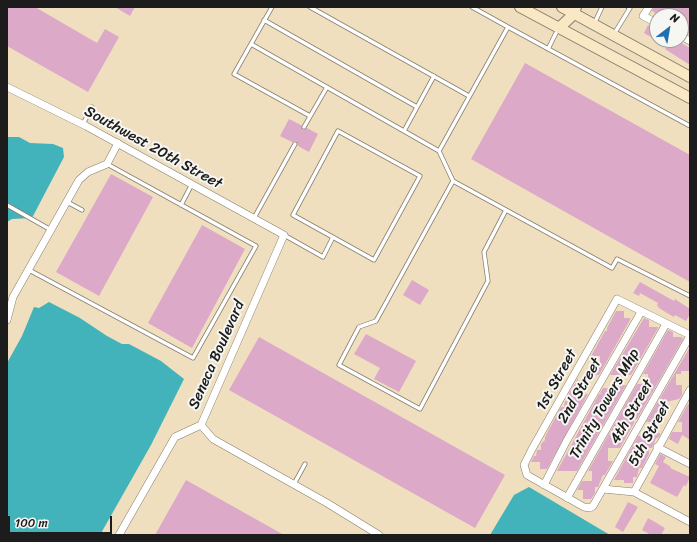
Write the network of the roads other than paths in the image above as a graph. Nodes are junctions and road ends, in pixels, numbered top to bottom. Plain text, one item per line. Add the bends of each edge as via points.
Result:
1 (272, 7) edge
2 (310, 7) edge
3 (472, 7) edge
4 (520, 7) edge
5 (561, 7) edge
6 (602, 7) edge
7 (628, 7) edge
8 (648, 7) edge
9 (575, 10) edge
10 (649, 19) edge
11 (264, 20) junction
12 (593, 24) junction
13 (508, 27) junction
14 (559, 28) junction
15 (613, 35) junction
16 (251, 44) junction
17 (548, 49) junction
18 (434, 76) junction
19 (690, 77) edge
20 (7, 87) edge
21 (327, 87) junction
22 (469, 96) junction
23 (690, 98) edge
24 (92, 107) dead end
25 (417, 107) junction
26 (310, 116) junction
27 (83, 124) junction
28 (690, 126) edge
29 (304, 127) dead end
30 (404, 131) junction
31 (118, 143) junction
32 (295, 144) dead end
33 (439, 151) junction
34 (107, 164) junction
35 (453, 181) junction
36 (192, 184) junction
37 (67, 202) junction
38 (7, 205) edge
39 (181, 205) junction
40 (82, 210) dead end
41 (506, 210) junction
42 (254, 218) junction
43 (51, 230) junction
44 (284, 235) junction
45 (333, 237) junction
46 (29, 270) junction
47 (690, 296) edge
48 (641, 312) junction
49 (7, 320) edge
50 (666, 324) junction
51 (690, 335) edge
52 (690, 390) edge
53 (201, 425) junction
54 (657, 447) junction
55 (305, 464) dead end
56 (690, 464) edge
57 (294, 484) junction
58 (544, 485) junction
59 (603, 489) junction
60 (634, 492) junction
61 (567, 498) junction
62 (597, 501) joint
63 (690, 522) edge
64 (119, 535) edge
65 (378, 535) edge

1 - 11 lane
2 - 18 lane
3 - 13 lane
4 - 14 main road
5 - 9 main road
5 - 14 main road
6 - 12 lane
7 - 15 lane via 630,8
8 - 10 street via 643,16
9 - 12 main road
9 - 14 main road
11 - 16 lane
11 - 25 lane
12 - 15 main road
13 - 17 lane
13 - 22 lane
14 - 17 lane
14 - 23 main road
15 - 19 main road
16 - 21 lane
16 - 26 lane via 234,74
17 - 28 lane
18 - 22 lane
18 - 25 lane
20 - 27 street, Southwest 20th Street
21 - 26 lane
21 - 30 lane
22 - 33 lane
24 - 27 lane
25 - 30 lane
26 - 29 lane
27 - 31 street, Southwest 20th Street
30 - 33 lane
31 - 34 street
31 - 36 street, Southwest 20th Street
32 - 42 lane
33 - 35 lane
34 - 37 street via 88,172 79,180
34 - 39 lane
35 - 41 lane
35 - 41 lane via 376,321 360,327 339,365 420,409 488,282 484,252
36 - 39 lane
36 - 42 street, Southwest 20th Street
37 - 40 lane
37 - 43 street
38 - 43 lane
39 - 46 lane via 256,246 192,358
41 - 47 lane via 612,268 617,259
42 - 44 street, Southwest 20th Street
43 - 46 street
44 - 45 lane via 323,257
44 - 53 street, Seneca Boulevard
45 - 45 lane via 374,260 420,176 338,131 293,215
46 - 49 street via 13,297
48 - 50 street, 1st Street
48 - 58 street, 2nd Street
48 - 58 street, 1st Street via 617,299 532,449 524,465 525,471
50 - 51 street, 1st Street
50 - 61 street, Trinity Towers Mhp
51 - 59 street, 4th Street
52 - 54 street, 5th Street
53 - 57 street, Seneca Boulevard via 213,439
53 - 64 street via 175,437
54 - 56 street
54 - 60 street, 5th Street
55 - 57 lane
57 - 65 street, Seneca Boulevard
58 - 61 street, 1st Street
59 - 60 street
59 - 62 street, 4th Street
60 - 63 street
61 - 62 street, 1st Street via 587,508

